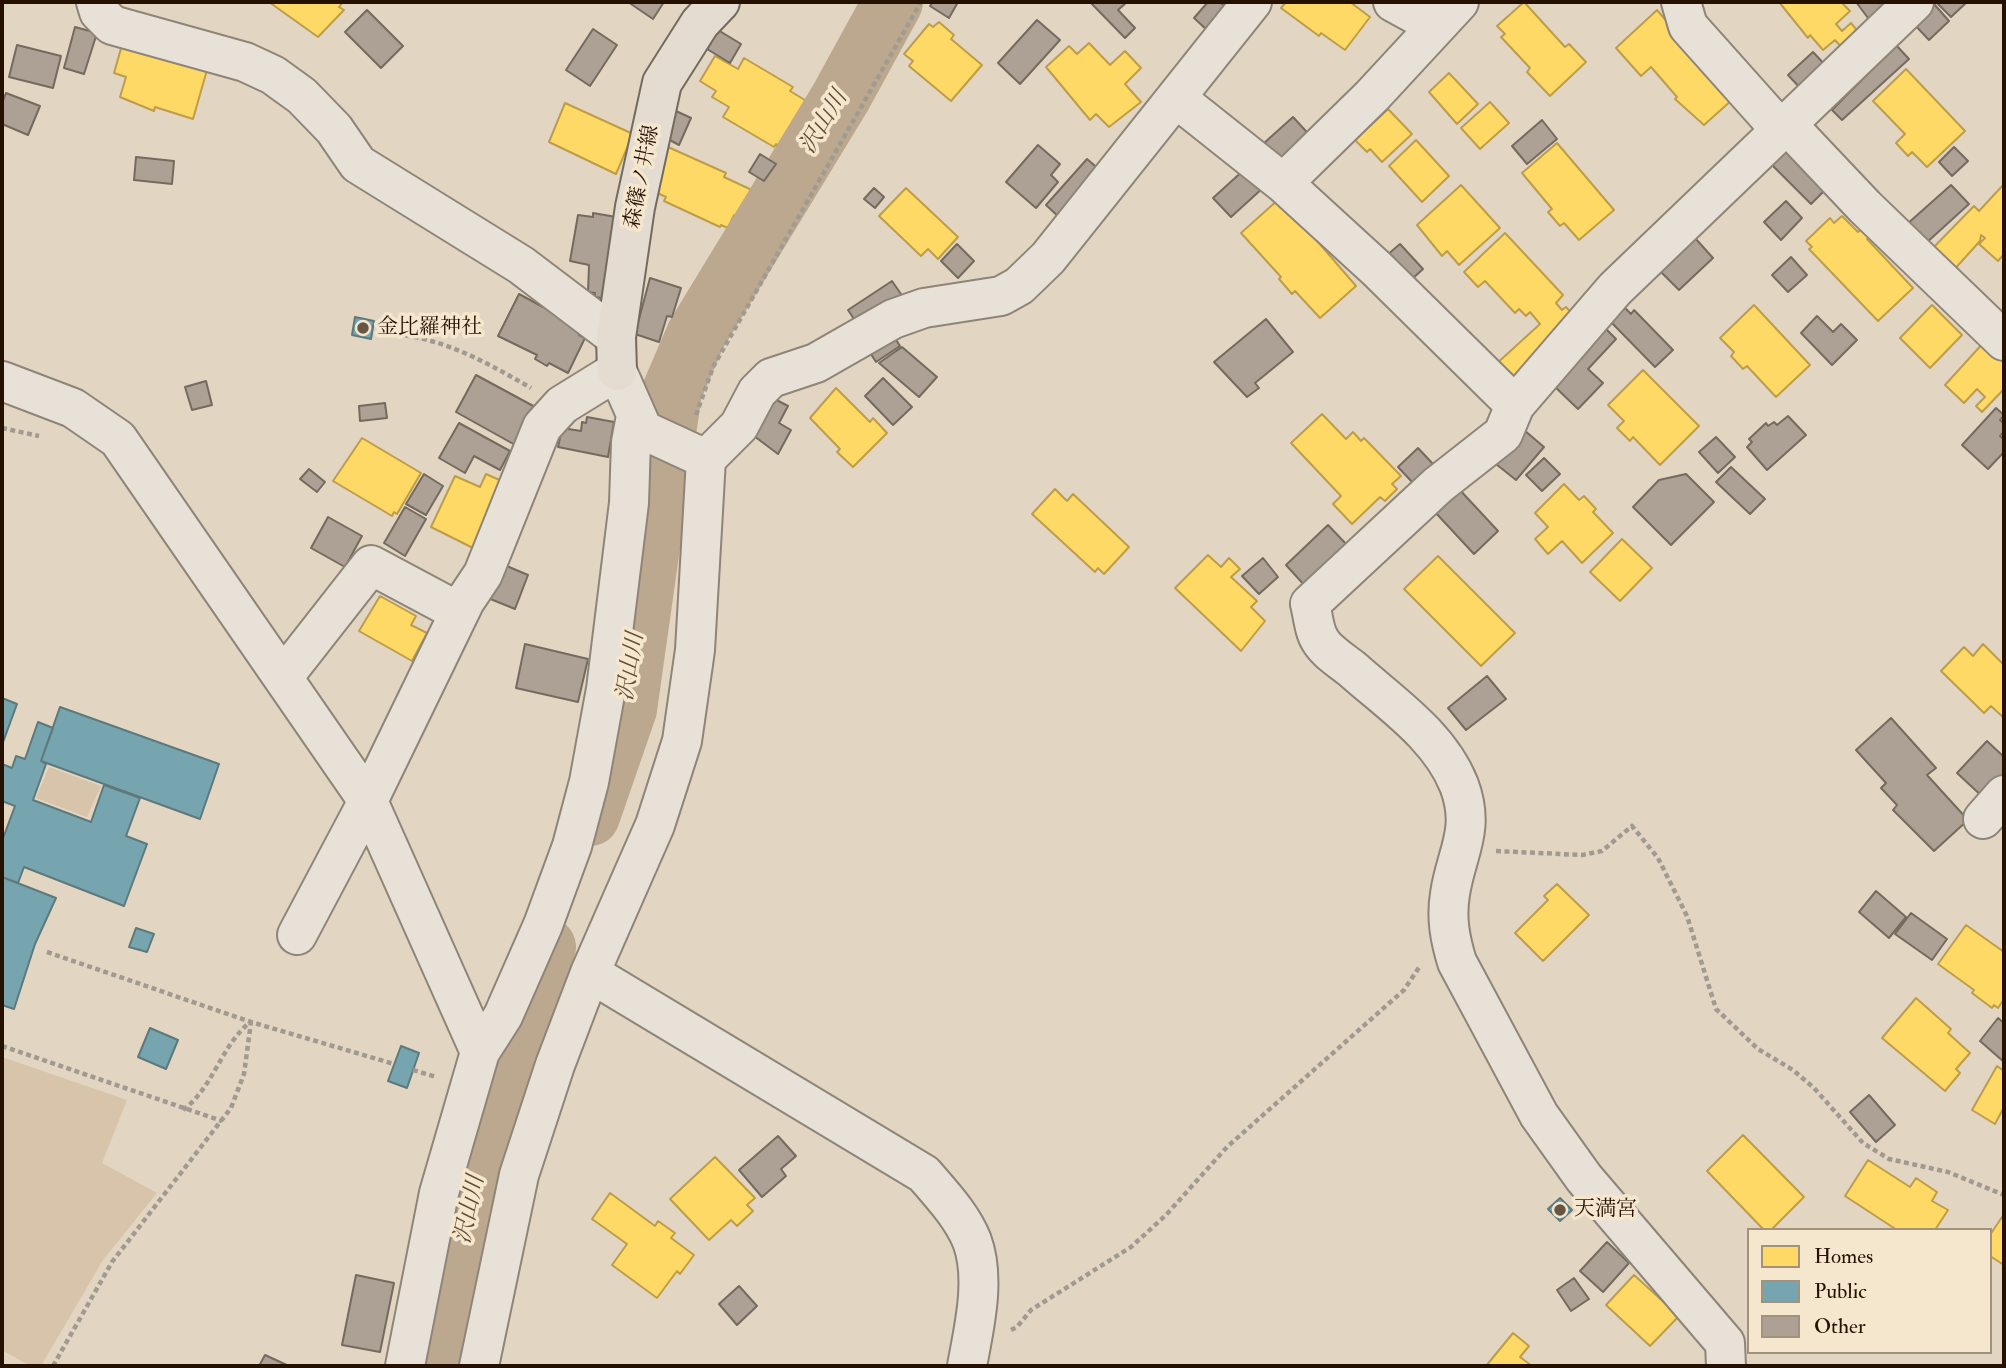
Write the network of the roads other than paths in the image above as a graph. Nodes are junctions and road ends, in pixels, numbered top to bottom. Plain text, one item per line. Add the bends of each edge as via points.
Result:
1 (96, 2) edge
2 (720, 2) edge
3 (1252, 2) edge
4 (1393, 2) edge
5 (1681, 2) edge
6 (1914, 2) edge
7 (1447, 13) edge
8 (1176, 98) junction
9 (1786, 127) junction
10 (1283, 183) junction
11 (2004, 341) edge
12 (616, 354) junction
13 (2, 381) edge
14 (1515, 405) junction
15 (640, 423) junction
16 (691, 452) junction
17 (459, 612) junction
18 (284, 676) junction
19 (368, 801) junction
20 (297, 935) dead end
21 (590, 973) junction
22 (480, 1052) junction
23 (970, 1352) edge
24 (405, 1366) edge
25 (479, 1366) edge
26 (1727, 1366) edge

1 - 12 street via 99,12 113,25 245,62 274,75 334,129 358,164 521,265
2 - 12 main road, 森篠ノ井線 via 700,23 663,83 635,207
3 - 8 street
4 - 7 street
5 - 9 street via 1688,26 1771,119
6 - 9 street
7 - 10 street via 1372,96
8 - 10 street
8 - 16 street via 1048,258 1018,286 1001,296 924,308 893,319 816,363 771,378 757,392 739,426
9 - 11 street
9 - 14 street via 1615,289
10 - 14 street
12 - 15 street
12 - 17 street via 542,426 483,574
13 - 18 street via 73,408 118,439
14 - 26 street via 1503,434 1438,485 1310,604 1320,641 1427,735 1448,762 1460,787 1466,817 1464,850 1450,892 1449,935 1457,962 1539,1115 1584,1178 1725,1343
15 - 16 street
15 - 22 street via 631,442 629,503 606,689 589,782 572,846 542,925 503,1016
16 - 21 street via 695,650 682,741 655,825
17 - 18 street via 371,565
17 - 19 street
18 - 19 street
19 - 20 street
19 - 22 street
21 - 23 street via 924,1174 953,1208 972,1242 978,1285
21 - 25 street via 519,1175
22 - 24 street via 439,1193

